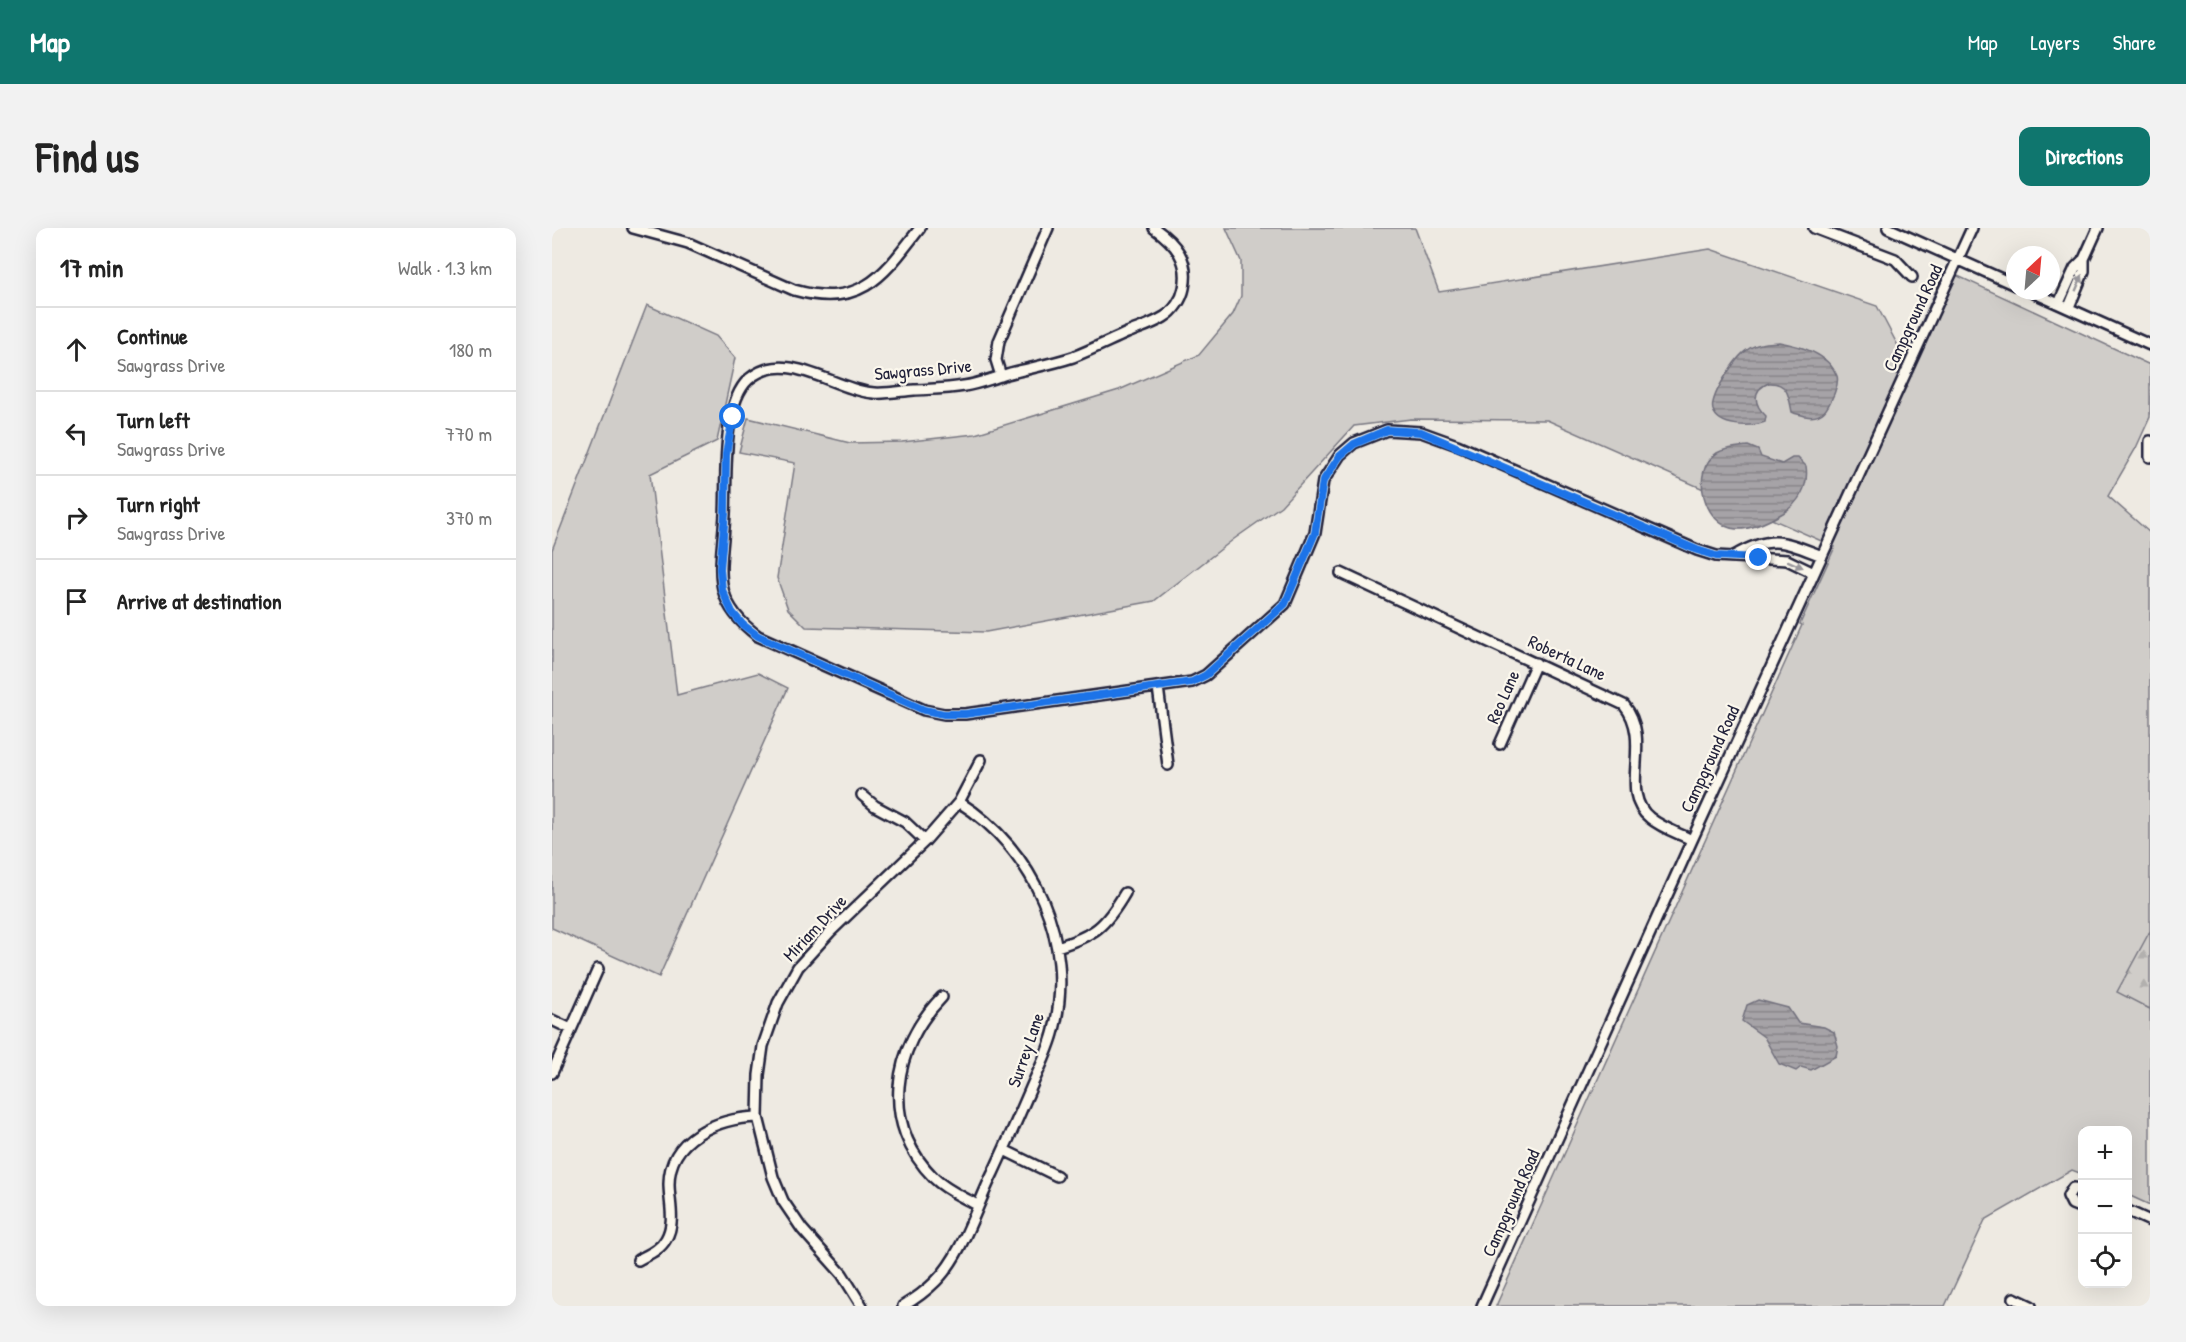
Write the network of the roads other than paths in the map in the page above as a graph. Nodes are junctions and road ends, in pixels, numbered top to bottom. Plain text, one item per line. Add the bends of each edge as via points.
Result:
1 (633, 228) edge
2 (920, 228) edge
3 (1048, 228) edge
4 (1154, 228) edge
5 (1814, 228) edge
6 (1888, 228) edge
7 (2098, 228) edge
8 (1972, 229) edge
9 (2084, 259) junction
10 (1958, 260) junction
11 (1912, 277) dead end
12 (2006, 281) edge
13 (2052, 300) edge
14 (2059, 303) junction
15 (2069, 307) junction
16 (2150, 345) edge
17 (1001, 376) junction
18 (2150, 441) edge
19 (2150, 457) edge
20 (1770, 542) junction
21 (1734, 556) junction
22 (1822, 556) junction
23 (1769, 558) junction
24 (1341, 573) dead end
25 (1814, 573) junction
26 (1536, 663) junction
27 (1158, 687) junction
28 (1500, 744) dead end
29 (981, 760) dead end
30 (1168, 765) dead end
31 (862, 795) dead end
32 (958, 802) junction
33 (1692, 840) junction
34 (925, 841) junction
35 (1125, 893) dead end
36 (1057, 947) junction
37 (598, 969) dead end
38 (942, 997) dead end
39 (552, 1020) edge
40 (572, 1029) junction
41 (552, 1073) edge
42 (758, 1117) junction
43 (1004, 1150) junction
44 (1056, 1176) dead end
45 (2078, 1189) edge
46 (977, 1205) junction
47 (2078, 1206) edge
48 (2132, 1213) edge
49 (2150, 1221) edge
50 (638, 1260) dead end
51 (2014, 1298) dead end
52 (862, 1306) edge
53 (903, 1306) edge
54 (1482, 1306) edge
55 (2031, 1306) edge

1 - 2 street via 688,243 794,290 828,296 846,295 874,280 887,270
3 - 17 street via 999,341 996,360
4 - 17 street, Sawgrass Drive via 1172,242 1182,257 1186,271 1178,305 1165,317 1074,357
5 - 11 street via 1895,259
6 - 10 street
7 - 9 street
8 - 10 street, Campground Road
9 - 14 street via 2075,268
15 -> 9 street via 2085,271
10 - 12 street
10 - 22 street, Campground Road
13 - 14 street
14 - 15 street
15 - 16 street
17 - 27 street, Sawgrass Drive via 964,386 874,393 796,369 776,367 750,379 735,403 726,454 720,569 722,590 732,612 758,636 924,710 944,714
18 - 19 street
20 - 21 street
20 - 22 street
20 - 23 street
21 - 23 street, Sawgrass Drive
21 - 27 street, Sawgrass Drive via 1697,550 1421,432 1387,430 1354,444 1331,467 1323,481 1315,533 1285,604 1206,675 1192,682
22 - 25 street, Campground Road
23 -> 25 street, Sawgrass Drive via 1787,560
24 - 26 street, Roberta Lane
25 - 33 street, Campground Road
26 - 28 street, Reo Lane
26 - 33 street, Roberta Lane via 1624,705 1637,727 1635,778 1639,804 1650,818
27 - 30 street
29 - 32 street, Miriam Drive
31 - 34 street
32 - 34 street, Miriam Drive
32 - 36 street, Surrey Lane via 989,824 1028,871 1041,894
33 - 54 street, Campground Road
34 - 42 street, Miriam Drive via 798,967 778,1003 763,1046
35 - 36 street via 1112,914 1092,934
36 - 43 street, Surrey Lane via 1058,1004 1054,1031
37 - 40 street
38 - 46 street via 928,1011 908,1044 900,1079 903,1126 910,1145 935,1180
39 - 40 street
40 - 41 street
42 - 50 street via 718,1123 681,1149 669,1184 671,1225 667,1238 659,1249
42 - 52 street, Miriam Drive via 767,1162 783,1201 842,1274
43 - 44 street
43 - 46 street, Surrey Lane
45 - 47 street via 2073,1188 2068,1196
46 - 53 street, Surrey Lane via 959,1248 937,1280
48 - 49 street
51 - 55 street

